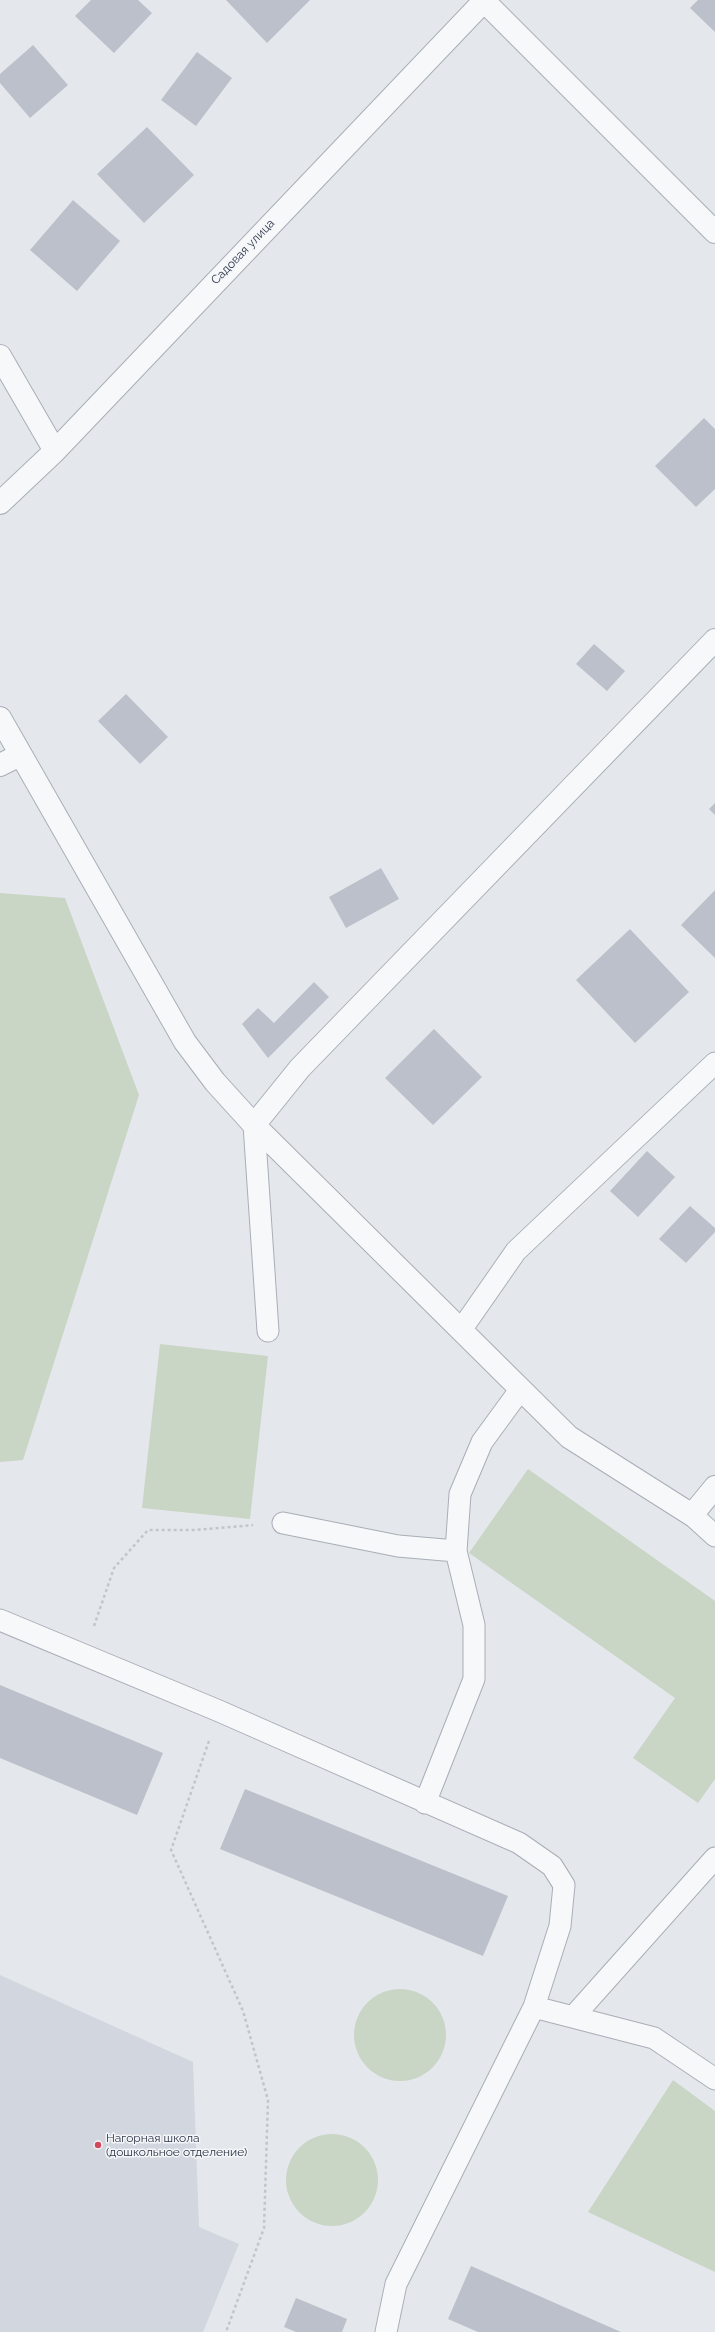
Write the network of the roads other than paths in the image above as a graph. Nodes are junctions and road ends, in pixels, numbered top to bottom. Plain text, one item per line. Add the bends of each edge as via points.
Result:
1 (484, 0) edge
2 (715, 232) edge
3 (0, 356) edge
4 (55, 451) junction
5 (0, 504) edge
6 (715, 640) edge
7 (0, 718) edge
8 (20, 755) junction
9 (0, 765) edge
10 (715, 1063) edge
11 (254, 1125) junction
12 (461, 1330) junction
13 (268, 1331) dead end
14 (520, 1390) junction
15 (715, 1487) edge
16 (692, 1515) junction
17 (283, 1523) road end
18 (715, 1536) edge
19 (456, 1551) junction
20 (0, 1620) edge
21 (425, 1803) junction
22 (715, 1858) edge
23 (534, 2007) junction
24 (573, 2017) junction
25 (715, 2078) edge
26 (386, 2332) edge

1 - 2 street
1 - 4 street, Садовая улица
3 - 4 street
4 - 5 street, Садовая улица
6 - 11 street via 300,1068
7 - 8 street
8 - 9 street
8 - 11 street via 185,1042 215,1082
10 - 12 lane via 516,1251
11 - 12 street
11 - 13 lane
12 - 14 street
14 - 16 street via 569,1437
14 - 19 lane via 482,1442 460,1494
15 - 16 street
16 - 18 lane
17 - 19 lane via 398,1546
19 - 21 lane via 474,1625 474,1679
20 - 21 lane via 219,1711
21 - 23 lane via 519,1843 552,1866 564,1885 560,1926
22 - 24 lane
23 - 24 lane
23 - 26 lane via 396,2284
24 - 25 lane via 654,2038

